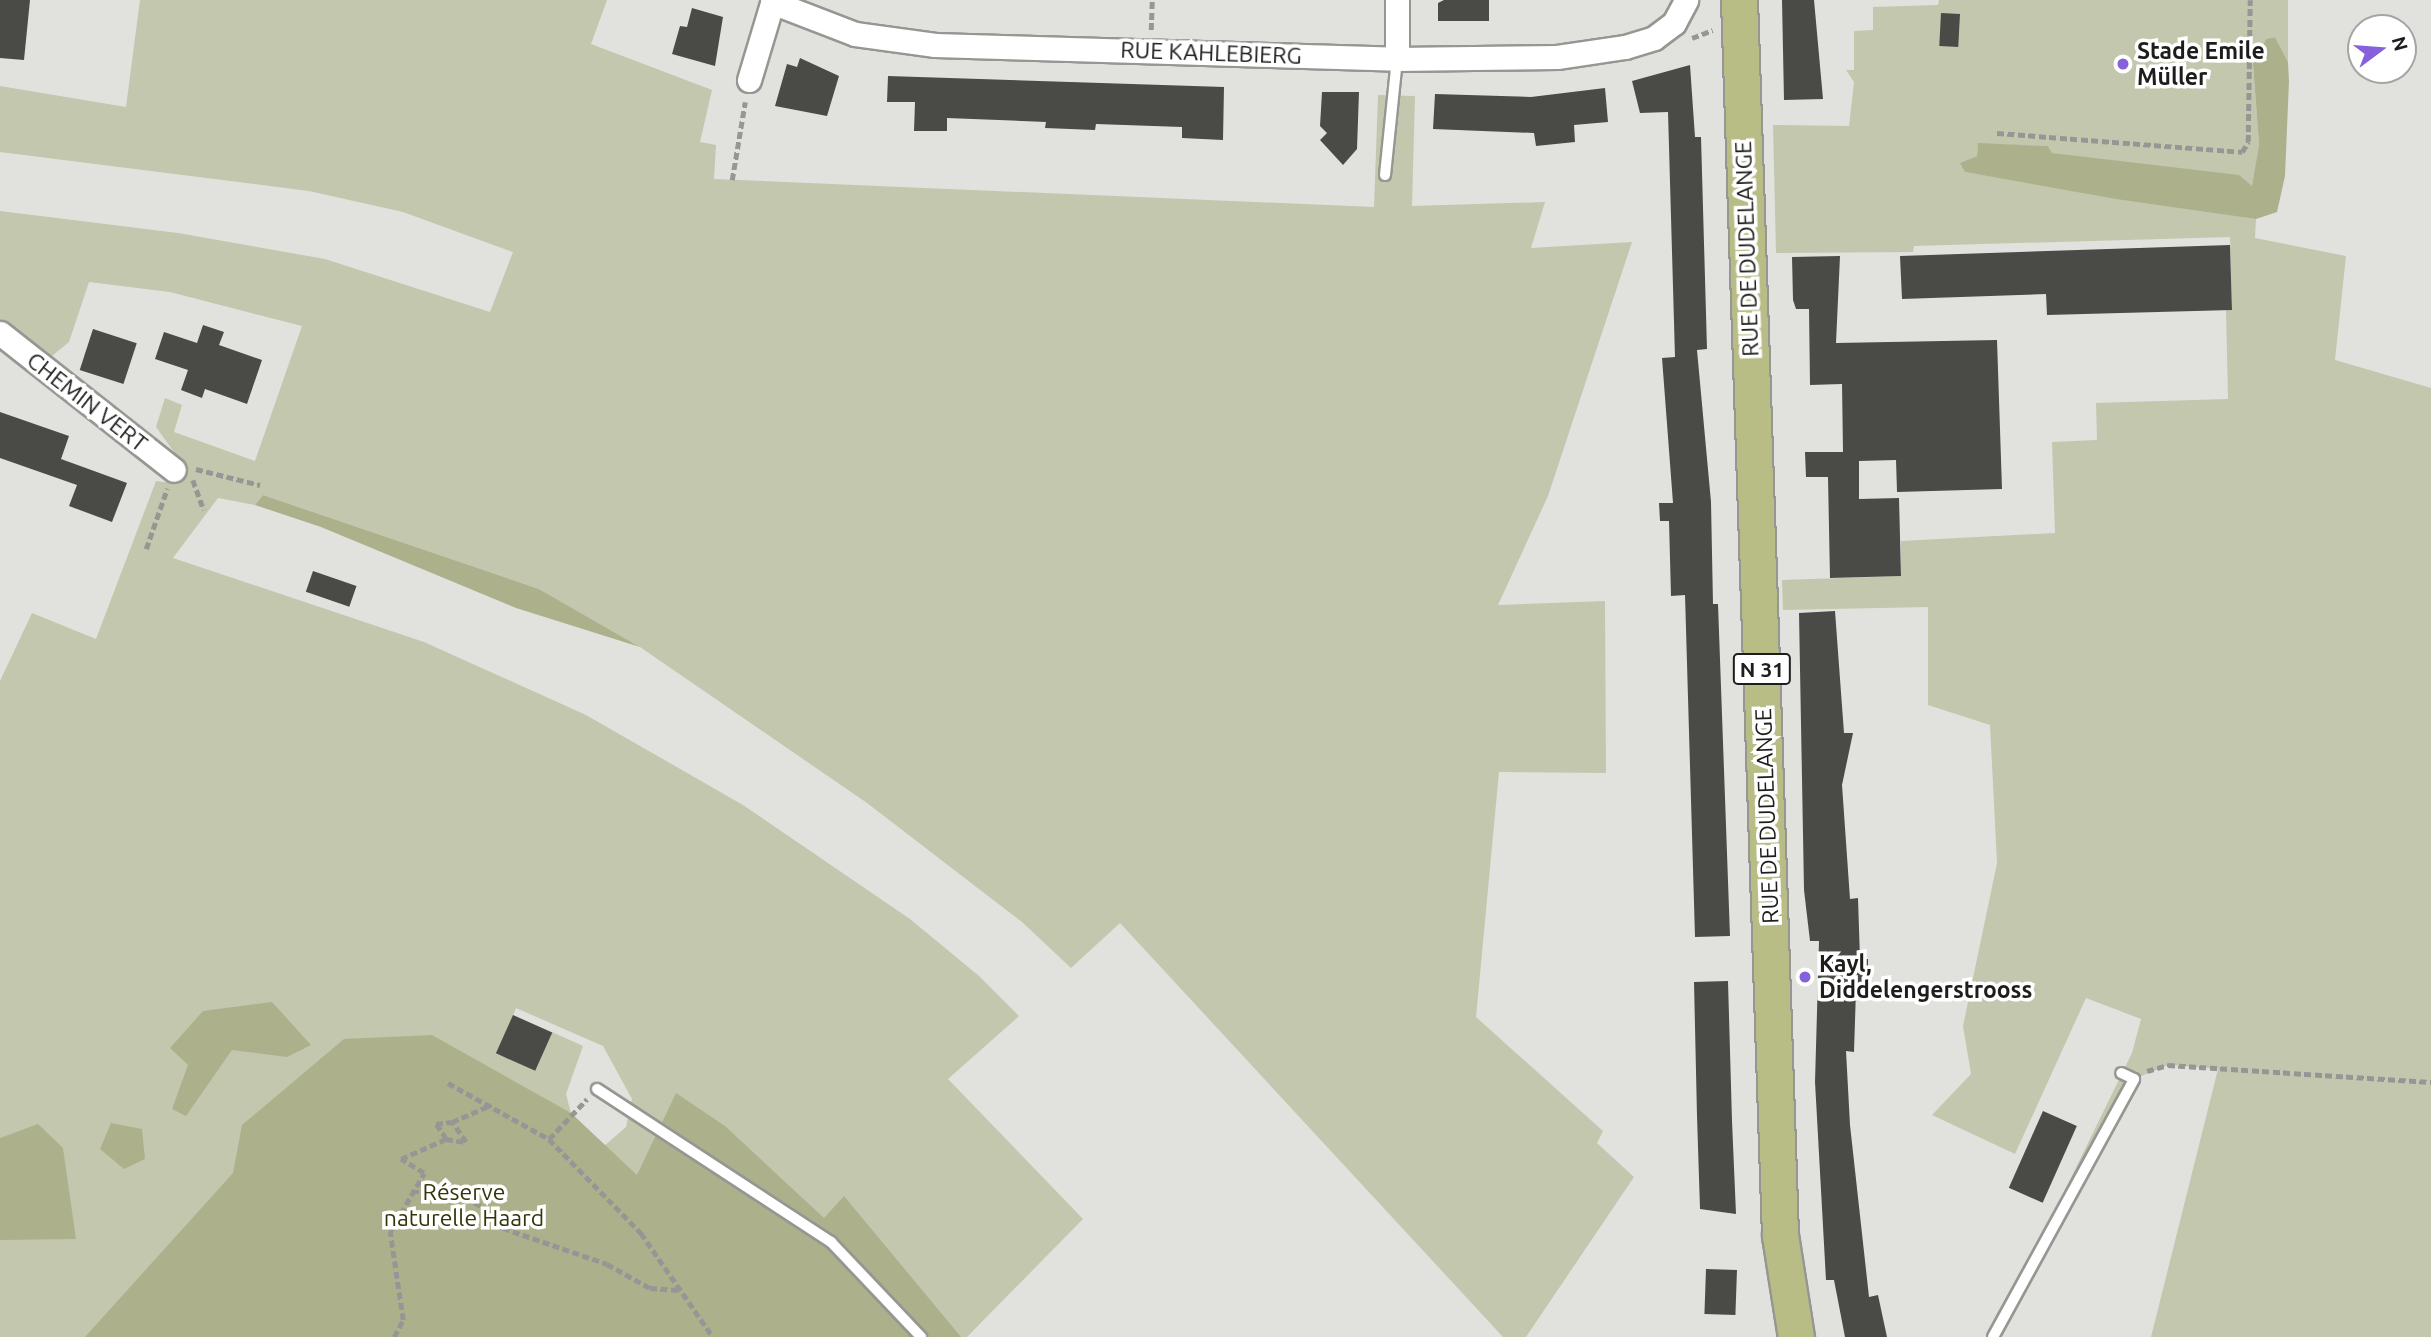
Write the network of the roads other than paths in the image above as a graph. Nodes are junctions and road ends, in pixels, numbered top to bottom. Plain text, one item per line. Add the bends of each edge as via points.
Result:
1 (1396, 0) edge
2 (1686, 0) edge
3 (1739, 0) edge
4 (772, 1) edge
5 (1397, 59) junction
6 (749, 80) road end
7 (1385, 175) dead end
8 (0, 333) edge
9 (174, 470) road end
10 (2121, 1073) dead end
11 (597, 1089) road end
12 (921, 1337) edge
13 (1796, 1337) edge
14 (1993, 1337) edge

1 - 5 street
2 - 5 street, RUE KAHLEBIERG via 1674,23 1654,38 1557,57
3 - 13 main road, RUE DE DUDELANGE / N 31 via 1780,1236
4 - 5 street, RUE KAHLEBIERG via 855,34 935,45
4 - 6 street
5 - 7 lane
8 - 9 street, CHEMIN VERT
10 - 14 lane via 2134,1079
11 - 12 lane via 831,1242

